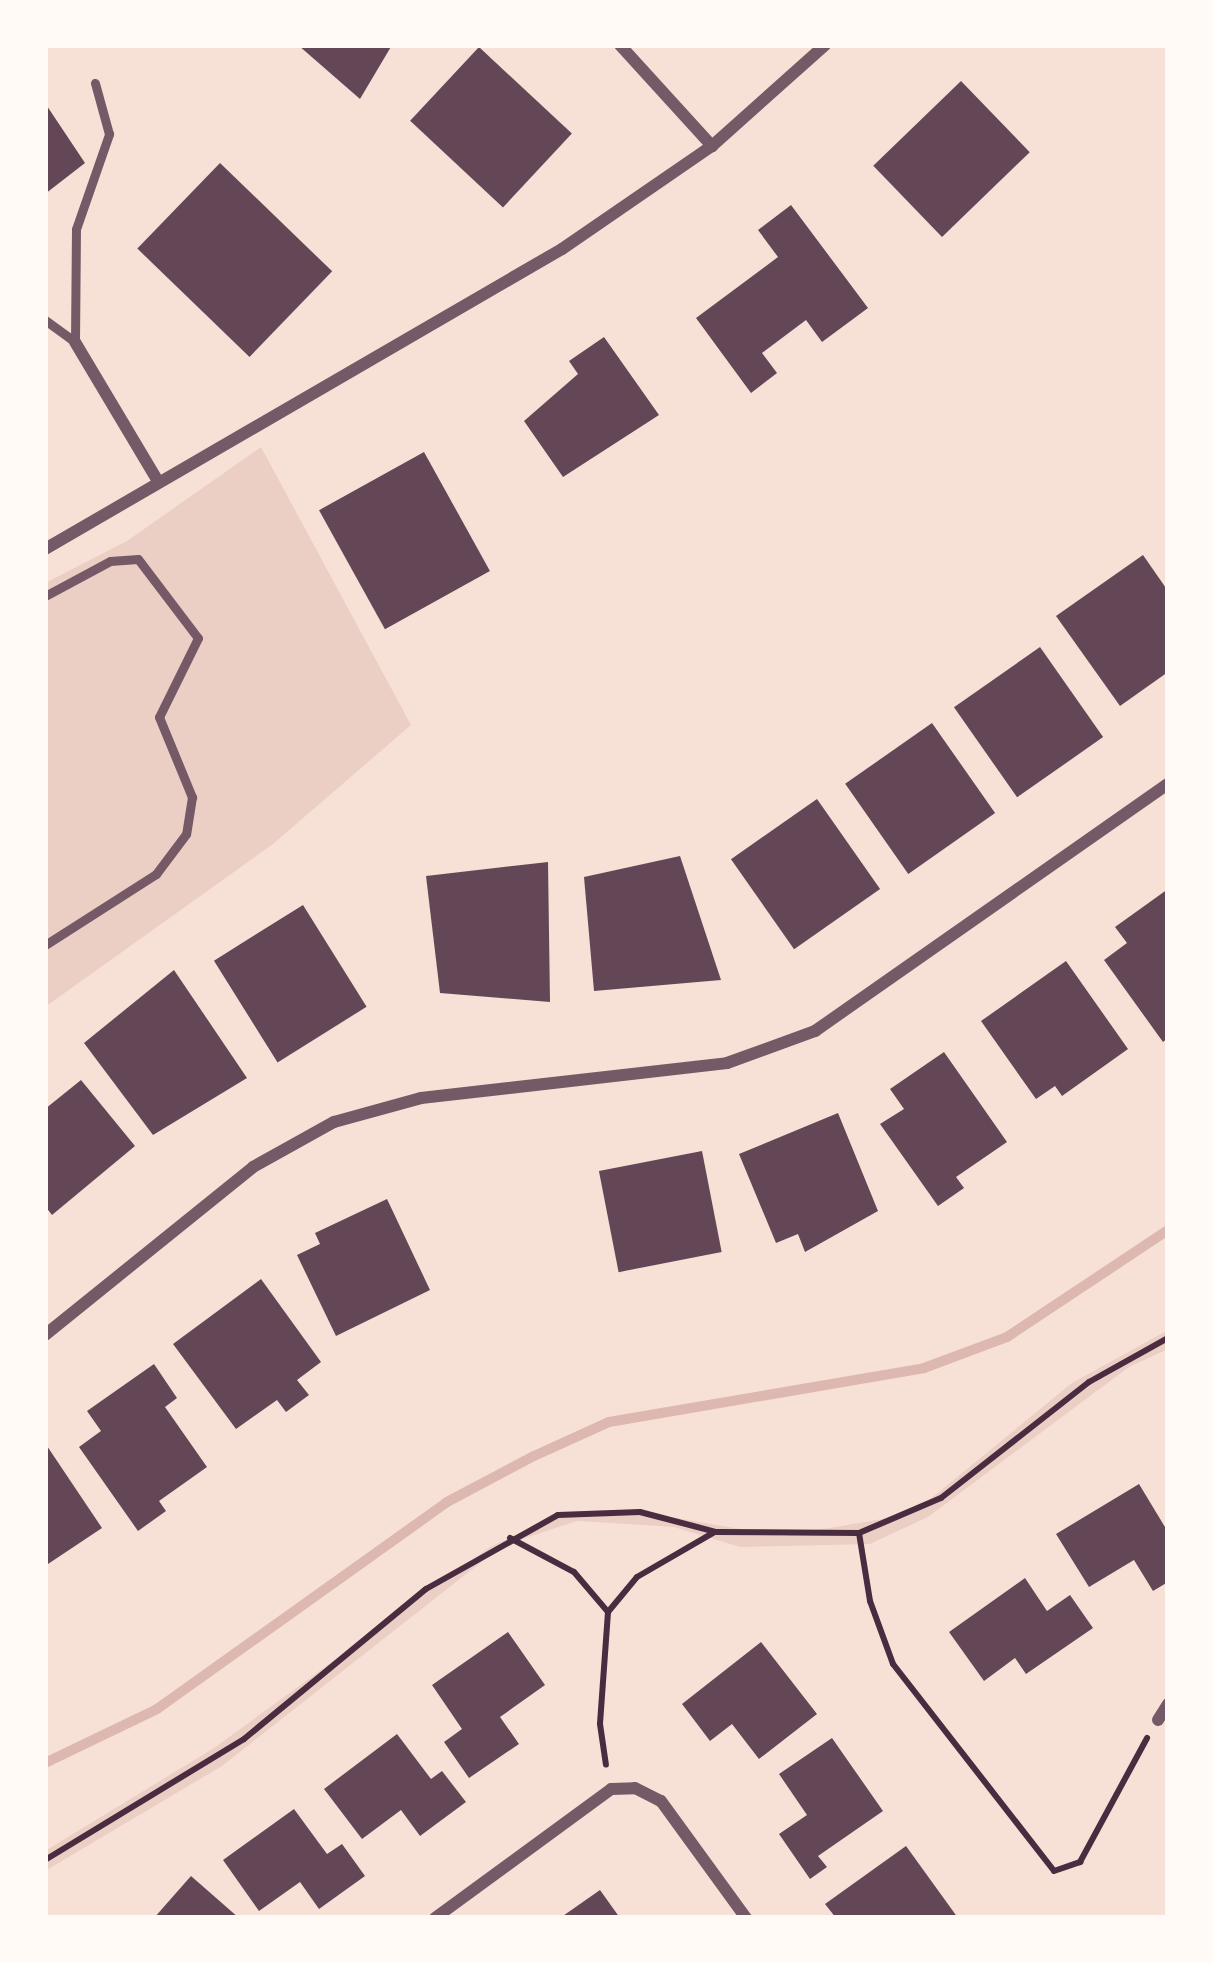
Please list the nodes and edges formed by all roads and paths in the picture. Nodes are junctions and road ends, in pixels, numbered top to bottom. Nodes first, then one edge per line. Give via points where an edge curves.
1 (620, 45) edge
2 (825, 45) edge
3 (95, 83) dead end
4 (712, 146) junction
5 (45, 320) edge
6 (75, 343) junction
7 (156, 478) junction
8 (45, 549) edge
9 (45, 596) edge
10 (1168, 784) edge
11 (45, 945) edge
12 (45, 1335) edge
13 (1168, 1339) edge
14 (716, 1532) junction
15 (860, 1533) junction
16 (510, 1538) junction
17 (608, 1612) junction
18 (1168, 1704) edge
19 (1158, 1720) joint
20 (611, 1789) junction
21 (45, 1860) edge
22 (435, 1918) edge
23 (746, 1918) edge

1 - 4 street
2 - 4 street
3 - 6 lane via 109,134 76,229
4 - 7 street via 562,249
5 - 6 lane
6 - 7 street
7 - 8 street
9 - 11 lane via 110,561 138,559 198,638 159,717 192,797 186,834 156,874
10 - 12 street via 815,1031 727,1063 422,1098 334,1122 253,1167
13 - 15 path via 1089,1382 941,1498
14 - 15 path
14 - 16 path via 597,1510 558,1515
14 - 17 path via 688,1540 637,1577
15 - 19 path via 870,1600 893,1664 1054,1870 1080,1862
16 - 17 path via 574,1572
16 - 21 path via 363,1634 244,1739
17 - 20 path via 600,1724
18 - 19 street
20 - 22 street
20 - 23 street via 635,1788 661,1801

